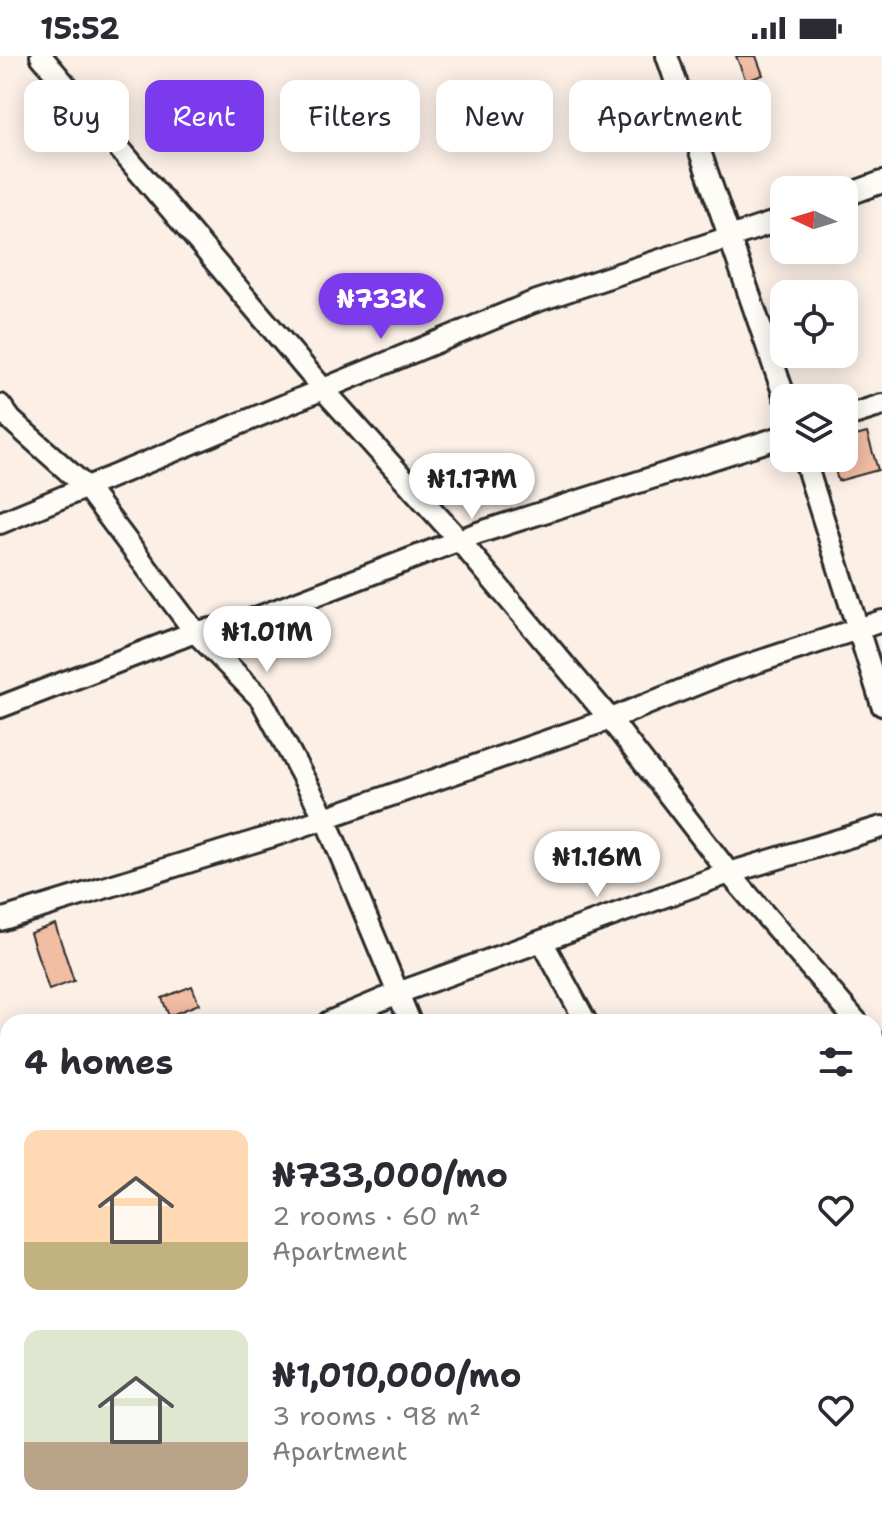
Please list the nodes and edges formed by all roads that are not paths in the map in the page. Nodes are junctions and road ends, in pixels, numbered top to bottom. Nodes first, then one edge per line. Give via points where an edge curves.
1 (41, 56) edge
2 (667, 56) edge
3 (882, 182) edge
4 (858, 191) edge
5 (770, 224) edge
6 (732, 238) junction
7 (780, 384) edge
8 (323, 389) junction
9 (0, 405) edge
10 (882, 405) edge
11 (858, 413) edge
12 (770, 440) edge
13 (808, 472) edge
14 (86, 487) junction
15 (0, 523) edge
16 (459, 540) junction
17 (882, 621) edge
18 (855, 628) junction
19 (195, 632) junction
20 (882, 705) edge
21 (0, 707) edge
22 (610, 719) junction
23 (325, 818) junction
24 (882, 827) edge
25 (729, 873) junction
26 (0, 920) edge
27 (543, 943) junction
28 (398, 993) junction
29 (348, 1014) edge
30 (407, 1014) edge
31 (582, 1014) edge
32 (850, 1014) edge

1 - 8 street
2 - 6 street
3 - 4 street
5 - 6 street
6 - 7 street
6 - 8 street via 531,303
8 - 14 street
8 - 16 street
9 - 14 street
10 - 11 street
12 - 16 street
13 - 18 street
14 - 15 street
14 - 19 street
16 - 19 street via 243,623
16 - 22 street
17 - 18 street
18 - 20 street
18 - 22 street
19 - 21 street
19 - 23 street via 261,699
22 - 23 street
22 - 25 street
23 - 26 street
23 - 28 street
24 - 25 street
25 - 27 street
25 - 32 street
27 - 28 street
27 - 31 street
28 - 29 street
28 - 30 street

